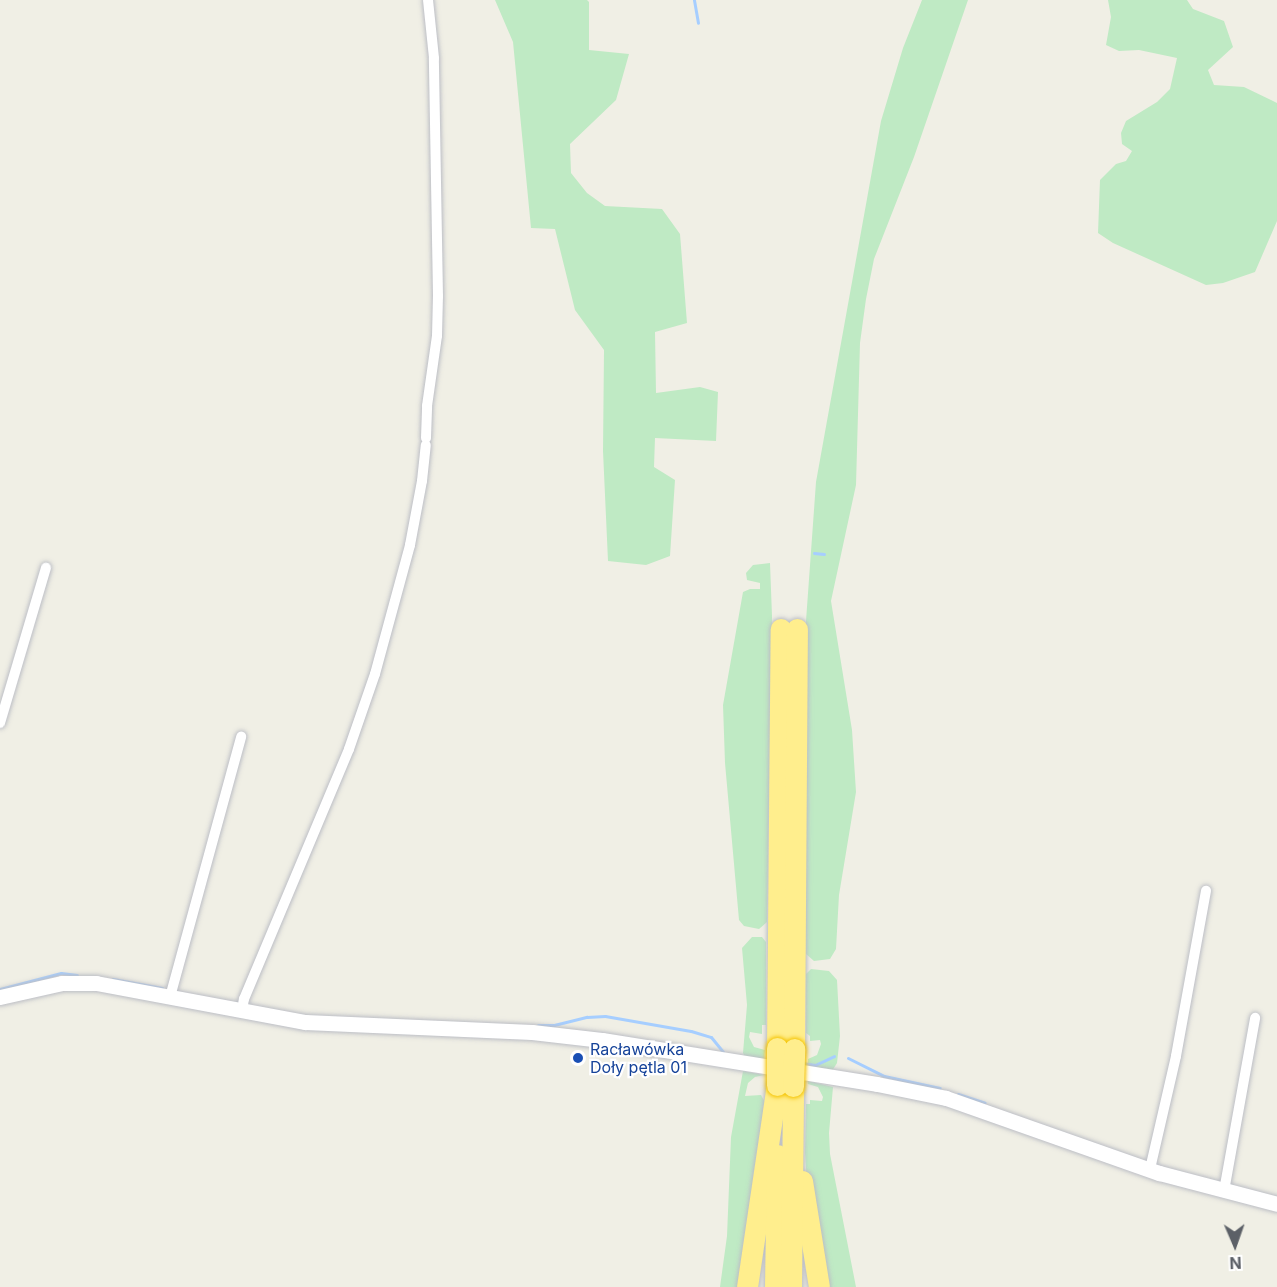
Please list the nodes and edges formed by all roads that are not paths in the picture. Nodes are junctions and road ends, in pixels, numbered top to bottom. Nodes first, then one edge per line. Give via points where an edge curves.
1 (428, 0) edge
2 (46, 567) dead end
3 (789, 629) dead end
4 (0, 723) edge
5 (241, 737) dead end
6 (1206, 891) dead end
7 (170, 997) junction
8 (0, 998) edge
9 (242, 1011) junction
10 (1255, 1018) dead end
11 (785, 1085) junction
12 (793, 1126) junction
13 (1150, 1169) junction
14 (1224, 1191) junction
15 (1277, 1204) edge
16 (747, 1287) edge
17 (775, 1287) edge
18 (791, 1287) edge
19 (819, 1287) edge

1 - 9 street via 434,58 438,296 422,482 410,545 375,674 345,759
2 - 4 street
3 - 11 highway, bridge
5 - 7 street
6 - 13 street via 1176,1056
7 - 8 street via 85,982 54,984
7 - 9 street
9 - 13 street via 329,1025 525,1031 877,1084 946,1098
10 - 14 street
11 - 12 highway
11 - 16 highway
11 - 17 highway
12 - 18 highway
12 - 19 highway
13 - 14 street
14 - 15 street

